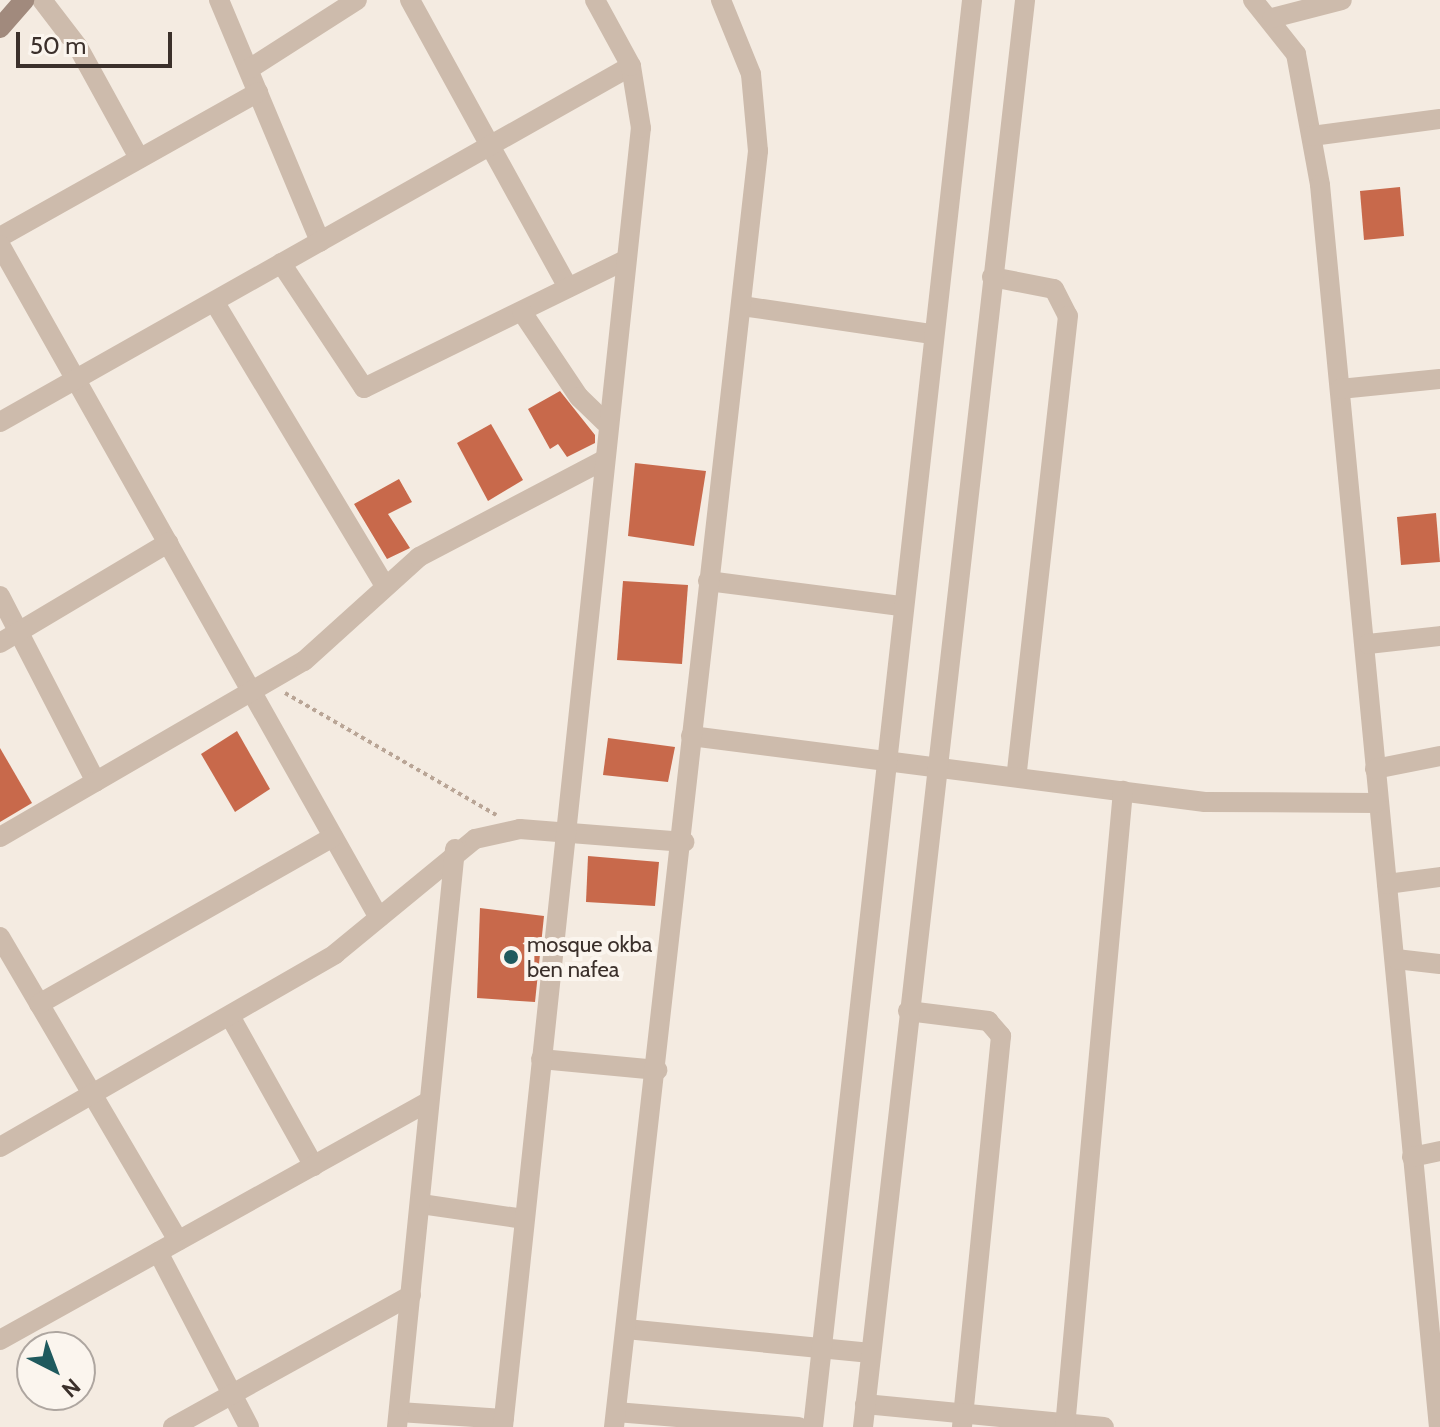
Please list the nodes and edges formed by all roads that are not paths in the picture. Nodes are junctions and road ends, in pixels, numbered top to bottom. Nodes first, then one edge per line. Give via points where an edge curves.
1 (24, 0) edge
2 (42, 0) edge
3 (219, 0) edge
4 (357, 0) edge
5 (410, 0) edge
6 (595, 0) edge
7 (721, 0) edge
8 (972, 0) edge
9 (1025, 0) edge
10 (1253, 0) edge
11 (1342, 0) edge
12 (1272, 18) junction
13 (2, 22) edge
14 (631, 66) junction
15 (249, 69) junction
16 (258, 92) junction
17 (1440, 119) edge
18 (1312, 136) junction
19 (489, 147) junction
20 (139, 158) junction
21 (0, 237) edge
22 (320, 242) junction
23 (0, 245) edge
24 (625, 260) junction
25 (281, 263) junction
26 (992, 277) junction
27 (568, 287) junction
28 (215, 303) junction
29 (742, 306) junction
30 (522, 312) junction
31 (932, 334) junction
32 (1440, 379) edge
33 (76, 380) junction
34 (1340, 389) junction
35 (0, 422) edge
36 (605, 422) junction
37 (602, 461) junction
38 (168, 543) junction
39 (708, 581) junction
40 (384, 584) junction
41 (0, 596) edge
42 (900, 606) junction
43 (20, 631) junction
44 (1440, 636) edge
45 (0, 643) edge
46 (1368, 644) junction
47 (258, 686) junction
48 (691, 736) junction
49 (1440, 756) edge
50 (882, 758) junction
51 (935, 763) junction
52 (1375, 769) junction
53 (1016, 776) junction
54 (96, 782) junction
55 (1123, 791) junction
56 (1376, 803) junction
57 (564, 831) junction
58 (0, 837) edge
59 (333, 837) junction
60 (684, 842) junction
61 (455, 849) junction
62 (1440, 877) edge
63 (1387, 884) junction
64 (379, 918) junction
65 (0, 937) edge
66 (1396, 959) junction
67 (1440, 964) edge
68 (39, 1004) junction
69 (908, 1011) junction
70 (230, 1016) junction
71 (541, 1059) junction
72 (657, 1070) junction
73 (92, 1094) junction
74 (428, 1102) junction
75 (0, 1147) edge
76 (1440, 1151) edge
77 (1412, 1157) junction
78 (314, 1166) junction
79 (421, 1204) junction
80 (524, 1219) junction
81 (178, 1241) junction
82 (158, 1252) junction
83 (1432, 1271) edge
84 (411, 1295) junction
85 (626, 1329) junction
86 (0, 1340) edge
87 (820, 1350) junction
88 (871, 1353) junction
89 (233, 1393) junction
90 (865, 1404) junction
91 (398, 1419) edge
92 (615, 1420) edge
93 (963, 1421) edge
94 (504, 1423) edge
95 (1066, 1425) edge
96 (173, 1427) edge
97 (249, 1427) edge
98 (798, 1427) edge
99 (813, 1427) edge
100 (863, 1427) edge
101 (1104, 1427) edge
102 (1439, 1427) edge

1 - 13 street
2 - 20 street via 83,54
3 - 15 street
4 - 15 street
5 - 19 street
6 - 14 street
7 - 29 street via 744,50 758,124
8 - 31 street
9 - 26 street
10 - 12 street
11 - 12 street
12 - 18 street via 1296,54
14 - 19 street
14 - 24 street via 641,128
15 - 16 street
16 - 20 street
16 - 22 street
17 - 18 street
18 - 34 street
19 - 22 street
19 - 27 street
20 - 21 street
22 - 25 street
23 - 33 street
24 - 27 street
24 - 36 street
25 - 28 street
25 - 30 street via 353,381 364,388
26 - 51 street
26 - 53 street via 1054,289 1068,316
27 - 30 street
28 - 33 street
28 - 40 street
29 - 31 street
29 - 39 street
30 - 36 street via 579,397
31 - 42 street
32 - 34 street
33 - 35 street
33 - 38 street
34 - 46 street
36 - 37 street
37 - 40 street
37 - 57 street
38 - 43 street
38 - 47 street
39 - 42 street
39 - 48 street
40 - 47 street via 324,646
41 - 43 street
42 - 50 street
43 - 45 street
43 - 54 street
44 - 46 street
46 - 52 street
47 - 54 street
47 - 59 street
48 - 50 street
48 - 60 street
49 - 52 street
50 - 51 street
50 - 87 street
51 - 53 street
51 - 69 street
52 - 56 street
53 - 55 street
54 - 58 street
55 - 56 street via 1281,808
55 - 95 street
56 - 63 street
57 - 60 street
57 - 61 street via 520,829
57 - 71 street
59 - 64 street
59 - 68 street
60 - 72 street
61 - 64 street
61 - 74 street
62 - 63 street
63 - 66 street
64 - 70 street
65 - 68 street
66 - 67 street
66 - 77 street
68 - 73 street
69 - 88 street
69 - 93 street via 988,1021 1001,1036
70 - 73 street
70 - 78 street
71 - 72 street
71 - 80 street
72 - 85 street
73 - 75 street
73 - 81 street
74 - 78 street
74 - 79 street
76 - 77 street
77 - 83 street
78 - 81 street
79 - 80 street
79 - 84 street
80 - 94 street
81 - 82 street
82 - 86 street
82 - 89 street
83 - 102 street
84 - 89 street
84 - 91 street
85 - 87 street
85 - 92 street
87 - 88 street
87 - 99 street
88 - 90 street
89 - 96 street
89 - 97 street
90 - 93 street
90 - 100 street
91 - 94 street
92 - 98 street
93 - 95 street
95 - 101 street

